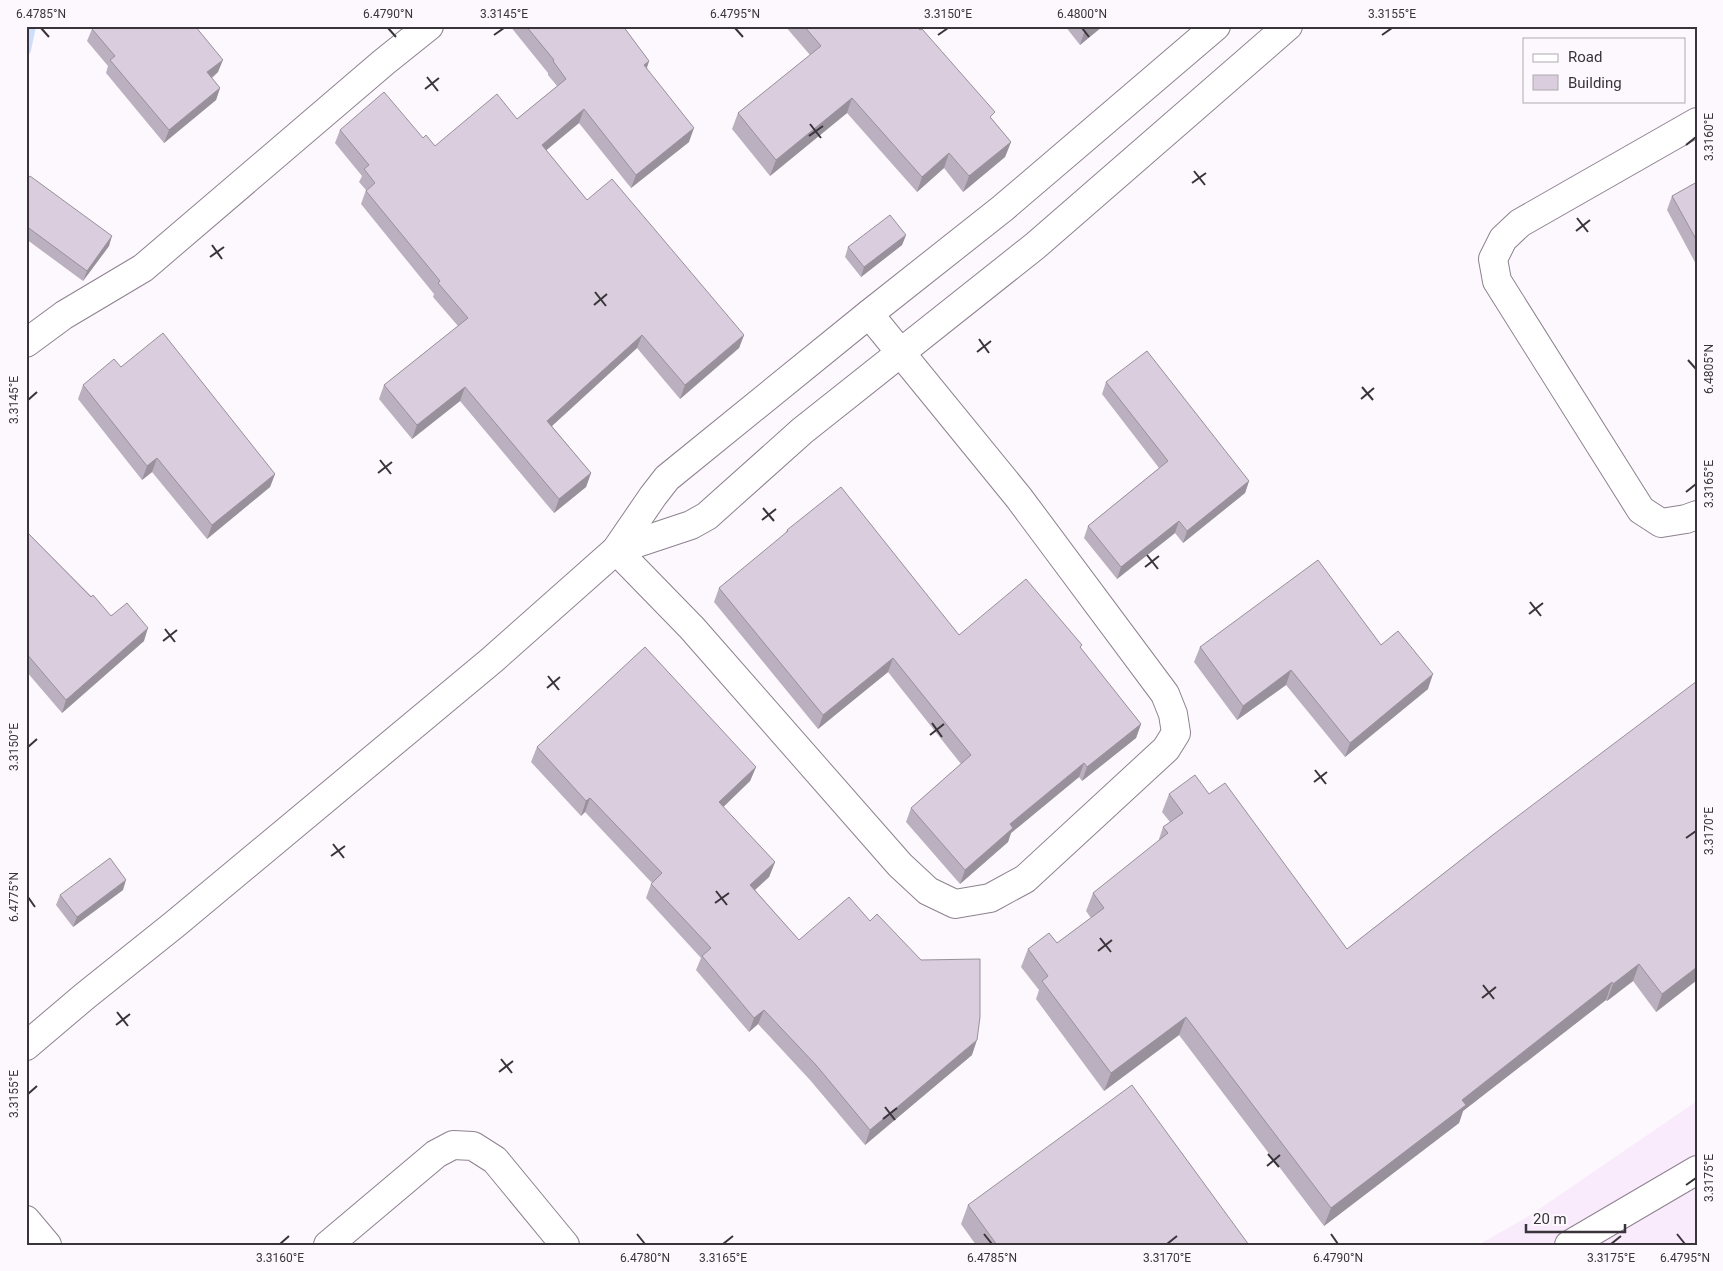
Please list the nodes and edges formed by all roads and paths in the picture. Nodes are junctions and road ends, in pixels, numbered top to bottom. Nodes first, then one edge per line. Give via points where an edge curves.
1 (429, 26) edge
2 (1216, 26) edge
3 (1288, 26) edge
4 (1697, 122) edge
5 (869, 314) junction
6 (26, 343) edge
7 (900, 353) junction
8 (1697, 515) edge
9 (616, 550) junction
10 (26, 1046) edge
11 (1697, 1170) edge
12 (26, 1220) edge
13 (47, 1245) edge
14 (328, 1245) edge
15 (565, 1245) edge
16 (1569, 1245) edge

1 - 6 street via 143,268 64,315
2 - 5 street via 1003,208
3 - 7 street via 1035,246
4 - 8 street via 1520,222 1502,239 1493,259 1497,281 1641,510 1661,523
5 - 7 street
5 - 9 street via 667,478
7 - 9 street via 802,431 707,516 691,525
7 - 9 street via 1020,498 1165,694 1172,714 1176,733 1166,749 1025,879 990,898 955,904 928,891 900,866 692,628
9 - 10 street via 492,660
11 - 16 street
12 - 13 street
14 - 15 street via 436,1154 453,1145 473,1146 495,1160

